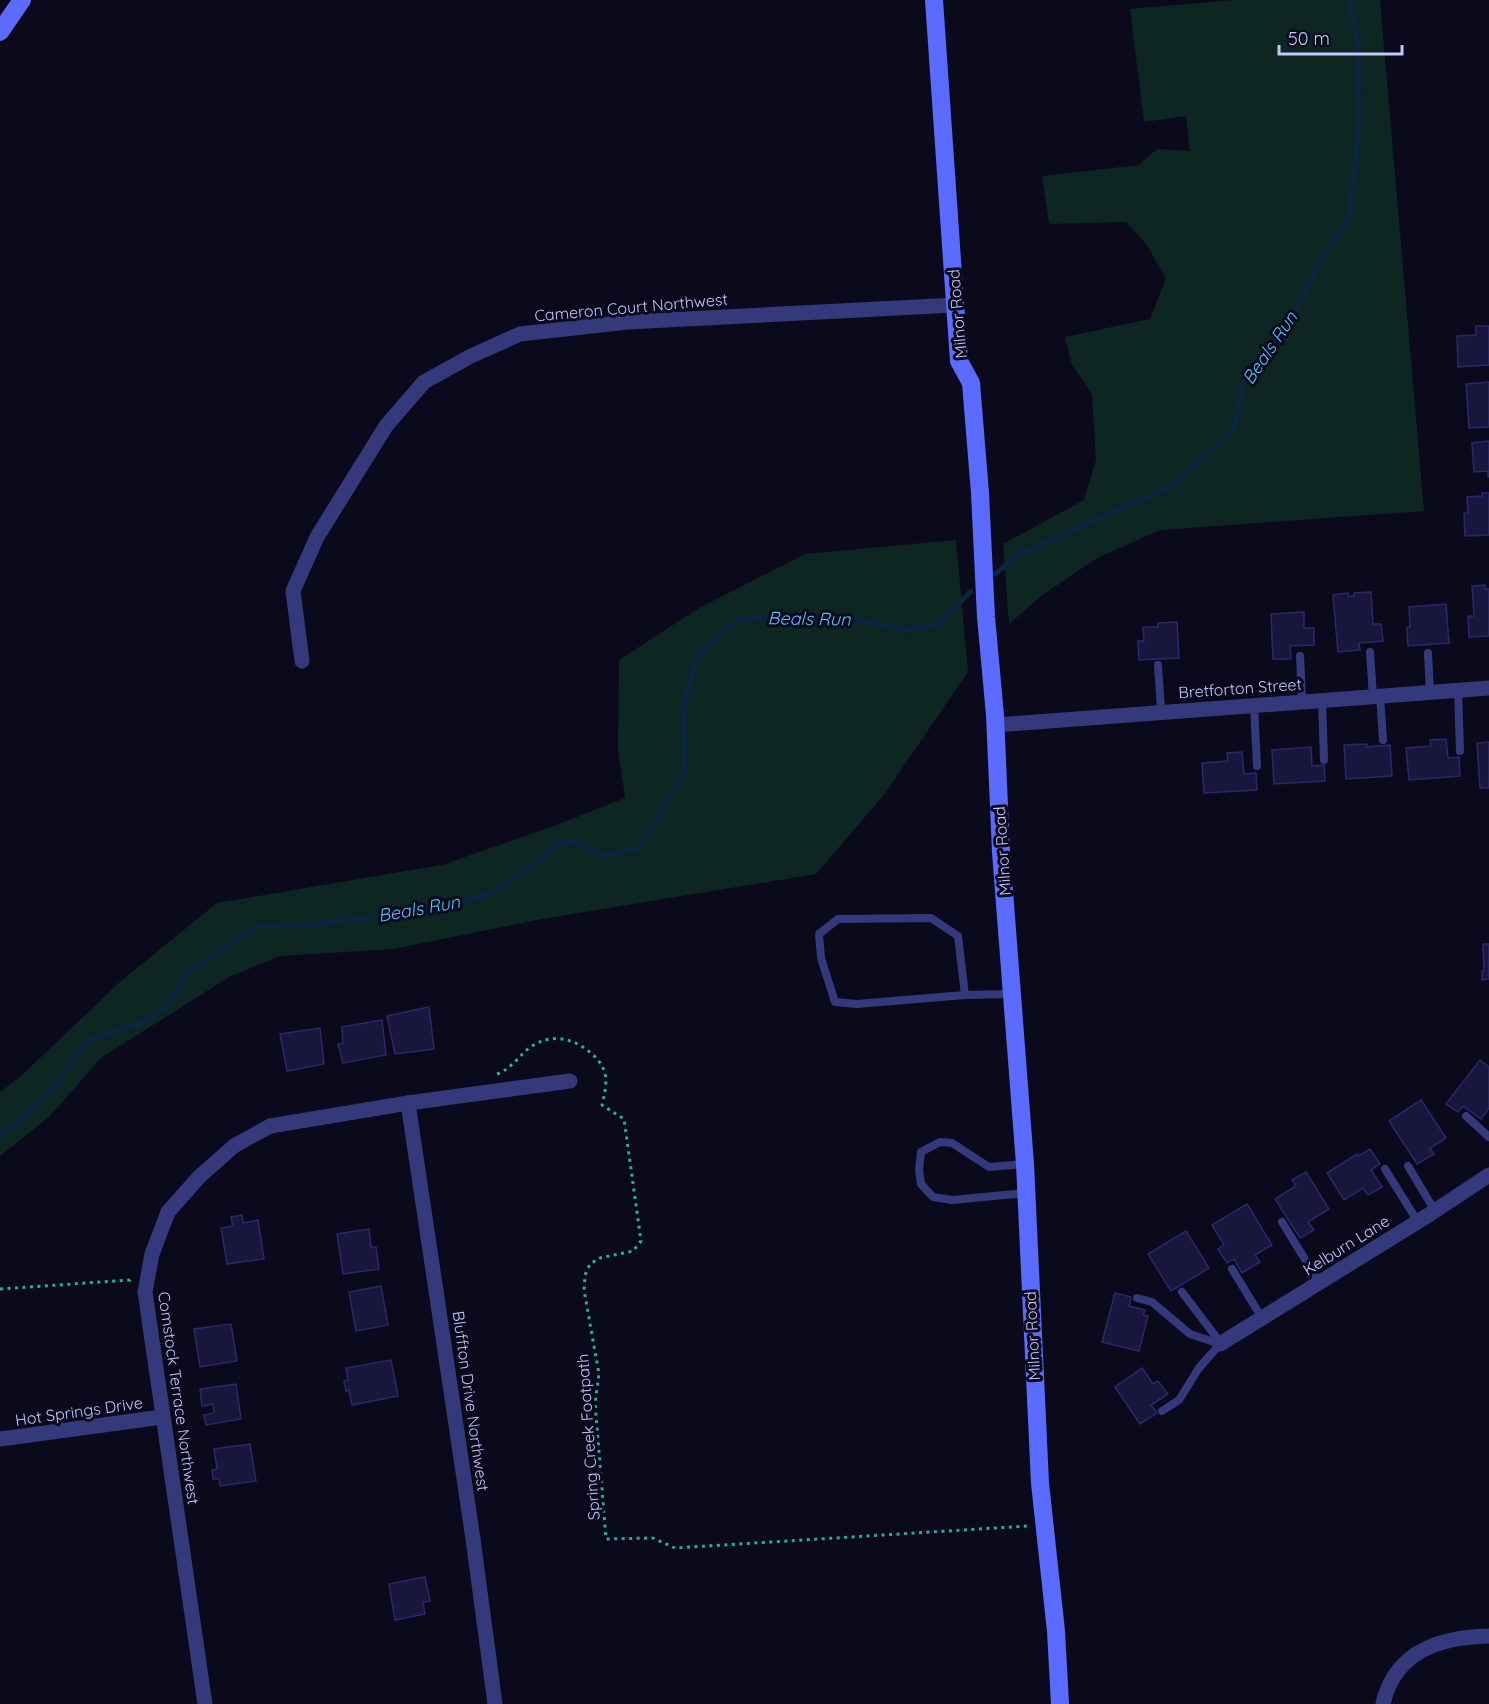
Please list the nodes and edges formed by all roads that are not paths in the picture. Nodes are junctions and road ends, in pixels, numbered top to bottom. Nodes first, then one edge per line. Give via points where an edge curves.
1 (22, 0) edge
2 (934, 0) edge
3 (0, 32) edge
4 (955, 304) junction
5 (1370, 652) dead end
6 (1428, 654) dead end
7 (1300, 656) dead end
8 (302, 661) dead end
9 (1158, 665) dead end
10 (1489, 688) edge
11 (1458, 690) junction
12 (1430, 692) junction
13 (1376, 696) junction
14 (1322, 700) junction
15 (1302, 701) junction
16 (1254, 705) junction
17 (1161, 711) junction
18 (994, 725) junction
19 (1383, 740) dead end
20 (1460, 751) dead end
21 (1324, 760) dead end
22 (1257, 766) dead end
23 (1012, 994) junction
24 (966, 995) junction
25 (570, 1081) dead end
26 (408, 1103) junction
27 (1466, 1116) dead end
28 (1489, 1137) edge
29 (1025, 1164) junction
30 (1408, 1166) dead end
31 (1385, 1169) dead end
32 (1489, 1175) edge
33 (1026, 1193) junction
34 (1435, 1211) junction
35 (1282, 1222) dead end
36 (1418, 1222) junction
37 (1232, 1269) dead end
38 (1319, 1282) junction
39 (1182, 1292) dead end
40 (1137, 1298) dead end
41 (1262, 1318) junction
42 (1220, 1344) junction
43 (1162, 1411) dead end
44 (162, 1418) junction
45 (0, 1439) edge
46 (1489, 1636) edge
47 (205, 1704) edge
48 (495, 1704) edge
49 (1060, 1704) edge
50 (1383, 1704) edge

1 - 3 main road
2 - 4 main road, Milnor Road
4 - 8 street, Cameron Court Northwest via 628,322 520,334 471,356 424,382 386,426 317,537 293,591
4 - 18 main road, Milnor Road via 959,361 971,383
5 - 13 lane
6 - 12 lane
7 - 15 lane
9 - 17 lane
10 - 11 street, Bretforton Street
11 - 12 street, Bretforton Street
11 - 20 lane
12 - 13 street, Bretforton Street
13 - 14 street, Bretforton Street
13 - 19 lane
14 - 15 street, Bretforton Street
14 - 21 lane
15 - 16 street, Bretforton Street
16 - 17 street, Bretforton Street
16 - 22 lane
17 - 18 street, Bretforton Street
18 - 23 main road, Milnor Road
23 - 24 lane
23 - 29 main road, Milnor Road
24 - 24 lane via 857,1004 835,1002 819,934 838,919 931,918 958,936
25 - 26 street, Comstock Terrace Northwest
26 - 44 street, Comstock Terrace Northwest via 270,1126 234,1146 168,1212 152,1254 145,1292
26 - 48 street, Bluffton Drive Northwest
27 - 28 lane
29 - 33 main road, Milnor Road
29 - 33 lane via 989,1167 952,1143 940,1142 921,1152 918,1170 921,1184 933,1197 952,1200
30 - 34 lane
31 - 36 lane
32 - 34 street, Kelburn Lane
33 - 49 main road, Milnor Road via 1040,1483
34 - 36 street, Kelburn Lane
35 - 38 lane
36 - 38 street, Kelburn Lane
37 - 41 lane
38 - 41 street, Kelburn Lane
39 - 42 lane
40 - 42 lane via 1152,1302 1190,1334
41 - 42 street, Kelburn Lane
42 - 43 lane via 1179,1400
44 - 45 street, Hot Springs Drive
44 - 47 street, Comstock Terrace Northwest
46 - 50 street via 1448,1640 1422,1650 1402,1664 1391,1680

